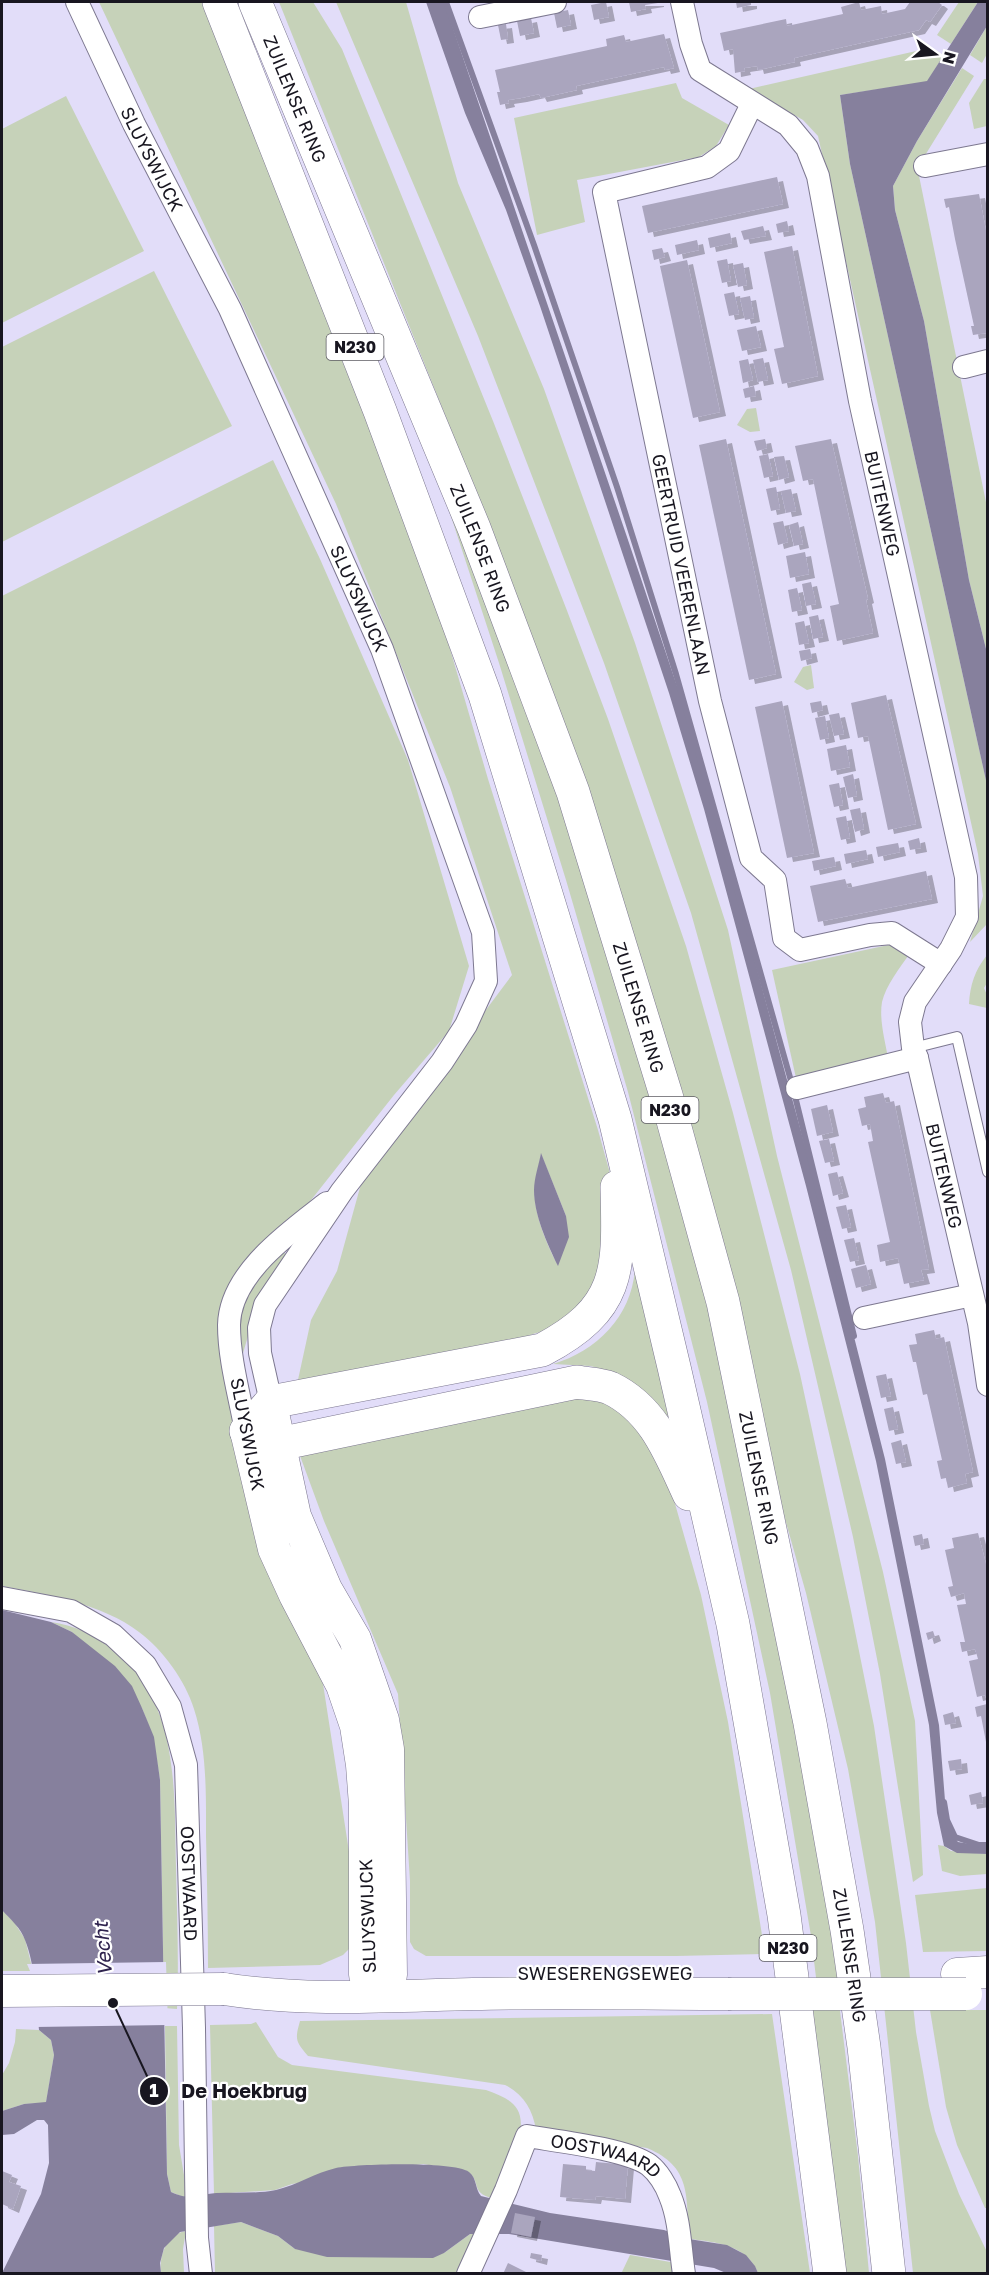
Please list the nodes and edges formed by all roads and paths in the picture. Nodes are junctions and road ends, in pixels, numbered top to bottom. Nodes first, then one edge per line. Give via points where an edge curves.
1 (77, 2) edge
2 (219, 2) edge
3 (255, 2) edge
4 (555, 2) edge
5 (682, 2) edge
6 (480, 17) dead end
7 (752, 104) junction
8 (987, 154) edge
9 (925, 166) dead end
10 (987, 361) edge
11 (964, 367) dead end
12 (941, 964) junction
13 (915, 1053) junction
14 (797, 1089) dead end
15 (615, 1119) junction
16 (987, 1172) edge
17 (342, 1191) junction
18 (972, 1295) junction
19 (864, 1318) dead end
20 (983, 1322) edge
21 (987, 1385) edge
22 (271, 1402) junction
23 (246, 1431) junction
24 (279, 1444) junction
25 (2, 1598) edge
26 (733, 1624) junction
27 (378, 1982) junction
28 (975, 1983) edge
29 (2, 1991) edge
30 (201, 2274) edge
31 (468, 2274) edge
32 (684, 2274) edge
33 (830, 2274) edge
34 (889, 2274) edge

1 - 17 street, SLUYSWIJCK via 134,124 230,309 382,649 483,932 486,981 466,1024 442,1062
2 - 15 main road, ZUILENSE RING / N230 via 384,421 485,695
3 - 34 main road, ZUILENSE RING / N230 via 487,561 573,792 666,1095 723,1302 810,1723 864,2047
4 - 6 street
5 - 7 street, BUITENWEG via 699,70
7 - 12 street, BUITENWEG via 788,125 807,148 818,176 860,401 966,877 967,917
7 - 12 street, GEERTRUID VEERENLAAN via 729,151 707,166 604,192 711,702 752,858 775,880 784,938 800,950 892,933
8 - 9 street
10 - 11 street
12 - 13 street, BUITENWEG via 915,1002 910,1022
13 - 14 street
13 - 16 lane via 957,1037
13 - 18 street, BUITENWEG
15 - 22 main road, N230 via 618,1247 614,1278 604,1301 565,1338 542,1350
15 - 26 main road, ZUILENSE RING / N230
17 - 22 street, SLUYSWIJCK via 265,1305 259,1328 260,1353
17 - 23 street, SLUYSWIJCK via 299,1224 249,1271 235,1296 229,1324
18 - 19 street
18 - 20 street, BUITENWEG
20 - 21 street, BUITENWEG
22 - 23 main road
22 - 24 main road, SLUYSWIJCK
23 - 24 main road
23 - 27 main road, SLUYSWIJCK via 274,1549 342,1685 356,1726
24 - 26 main road, N230 via 578,1382 608,1388 630,1401 664,1438 693,1504
24 - 27 main road, SLUYSWIJCK via 295,1516 326,1589 356,1639 383,1720 388,1749
25 - 30 street, OOSTWAARD via 71,1611 113,1635 145,1665 170,1707 186,1765
26 - 33 main road, ZUILENSE RING / N230 via 784,1915
27 - 28 main road, SWESERENGSEWEG
27 - 29 main road, SWESERENGSEWEG, bridge via 224,1989
31 - 32 street, OOSTWAARD via 527,2136 604,2150 649,2165 669,2193

